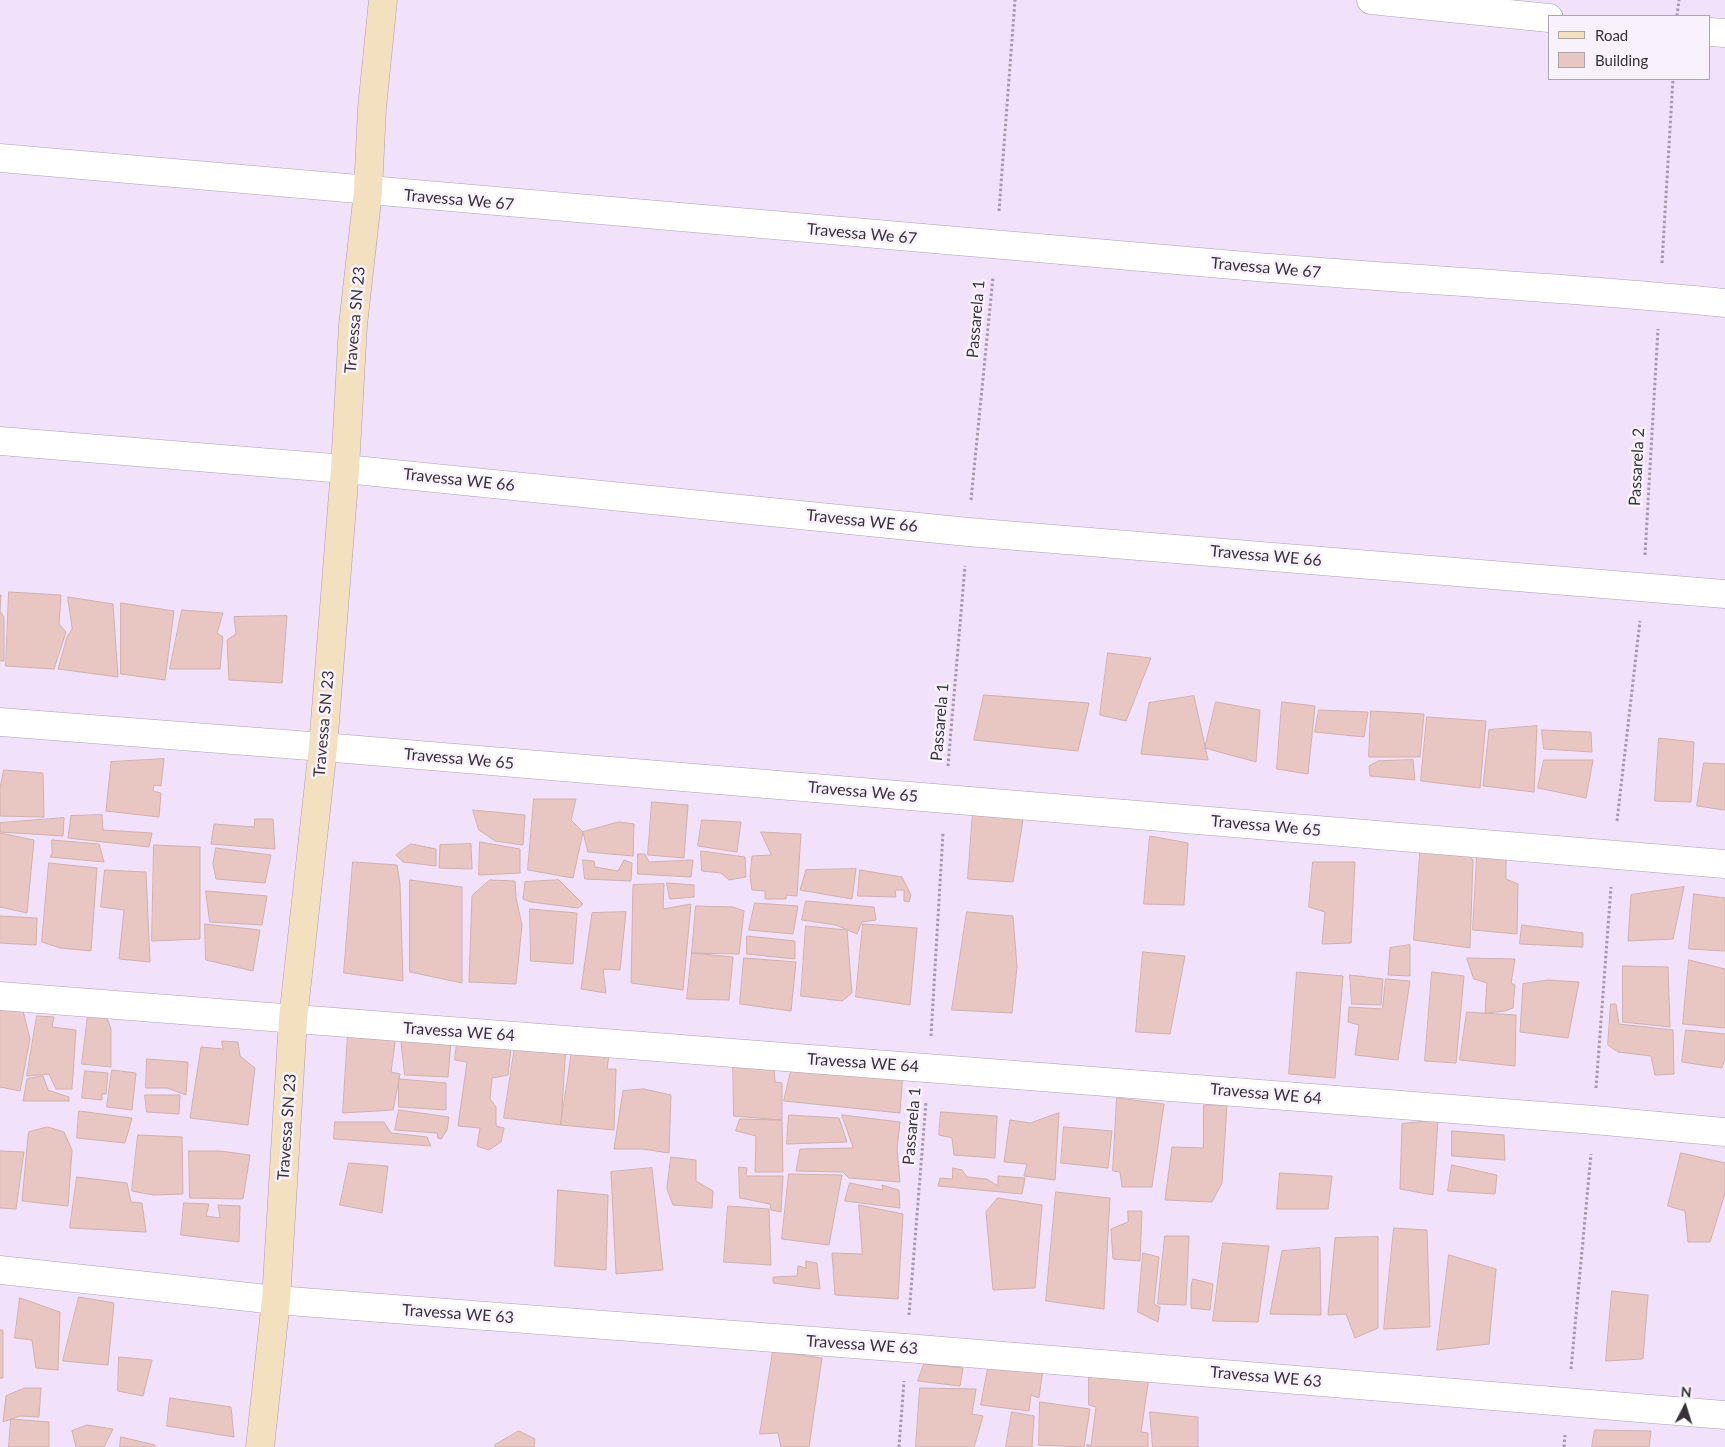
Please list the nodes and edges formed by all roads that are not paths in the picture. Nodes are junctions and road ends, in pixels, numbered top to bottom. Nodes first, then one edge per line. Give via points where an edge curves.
1 (383, 0) edge
2 (1371, 0) edge
3 (1548, 18) edge
4 (1710, 32) edge
5 (1725, 33) edge
6 (0, 158) edge
7 (368, 192) junction
8 (1725, 303) edge
9 (0, 441) edge
10 (344, 469) junction
11 (1725, 594) edge
12 (0, 722) edge
13 (323, 747) junction
14 (1725, 864) edge
15 (0, 996) edge
16 (293, 1019) junction
17 (1725, 1132) edge
18 (0, 1270) edge
19 (276, 1300) junction
20 (1725, 1415) edge
21 (260, 1447) edge

1 - 7 main road, Travessa SN 23 via 372,108
2 - 3 street
4 - 5 street
6 - 7 street, Travessa We 67
7 - 8 street, Travessa We 67 via 996,246
7 - 10 main road, Travessa SN 23 via 353,325
9 - 10 street, Travessa WE 66
10 - 11 street, Travessa WE 66 via 968,532
10 - 13 main road, Travessa SN 23
12 - 13 street, Travessa We 65
13 - 14 street, Travessa We 65
13 - 16 main road, Travessa SN 23
15 - 16 street, Travessa WE 64
16 - 17 street, Travessa WE 64
16 - 19 main road, Travessa SN 23
18 - 19 street, Travessa WE 63
19 - 20 street, Travessa WE 63
19 - 21 main road, Travessa SN 23

